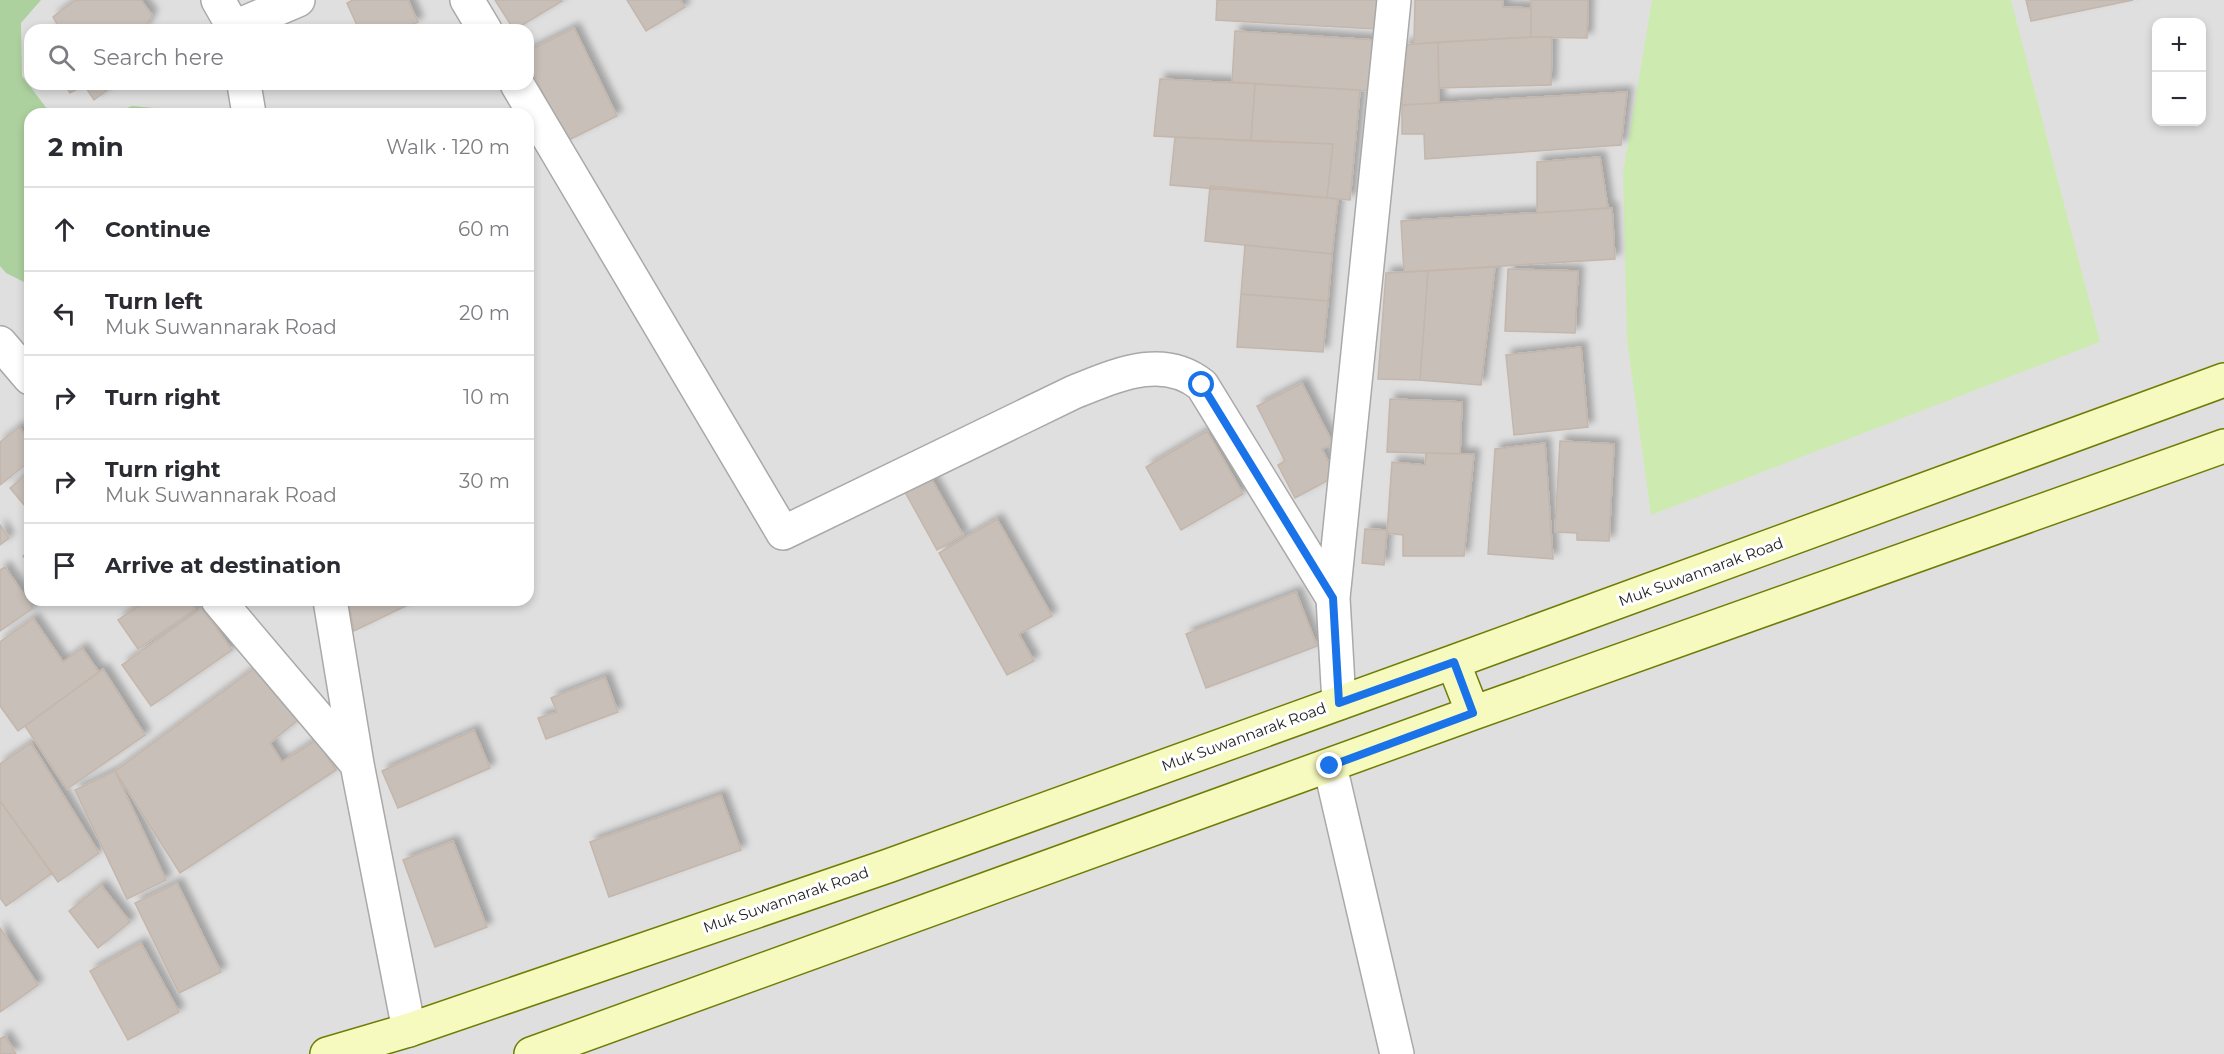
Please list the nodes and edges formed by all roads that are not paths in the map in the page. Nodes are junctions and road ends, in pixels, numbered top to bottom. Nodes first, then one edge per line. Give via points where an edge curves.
1 (298, 0) edge
2 (467, 0) edge
3 (1394, 0) edge
4 (230, 19) edge
5 (481, 24) edge
6 (245, 90) edge
7 (521, 90) edge
8 (248, 108) edge
9 (531, 108) edge
10 (534, 113) edge
11 (0, 343) edge
12 (24, 371) edge
13 (2224, 380) edge
14 (2224, 446) edge
15 (1333, 598) junction
16 (223, 606) edge
17 (331, 606) edge
18 (1454, 662) junction
19 (1339, 703) junction
20 (1473, 713) junction
21 (357, 764) junction
22 (1330, 766) junction
23 (409, 1030) junction
24 (327, 1054) edge
25 (531, 1054) edge
26 (1397, 1054) edge

1 - 4 street
2 - 5 street
3 - 15 street
6 - 8 street
7 - 9 street
10 - 15 street via 783,533 1074,392 1123,373 1174,370 1202,385
11 - 12 street
13 - 18 main road, Muk Suwannarak Road
14 - 20 main road
15 - 19 street
16 - 21 street
17 - 21 street
18 - 19 main road, Muk Suwannarak Road
18 - 20 main road
19 - 23 main road, Muk Suwannarak Road via 888,866
20 - 22 main road
21 - 23 street
22 - 25 main road
22 - 26 street
23 - 24 main road, Muk Suwannarak Road

